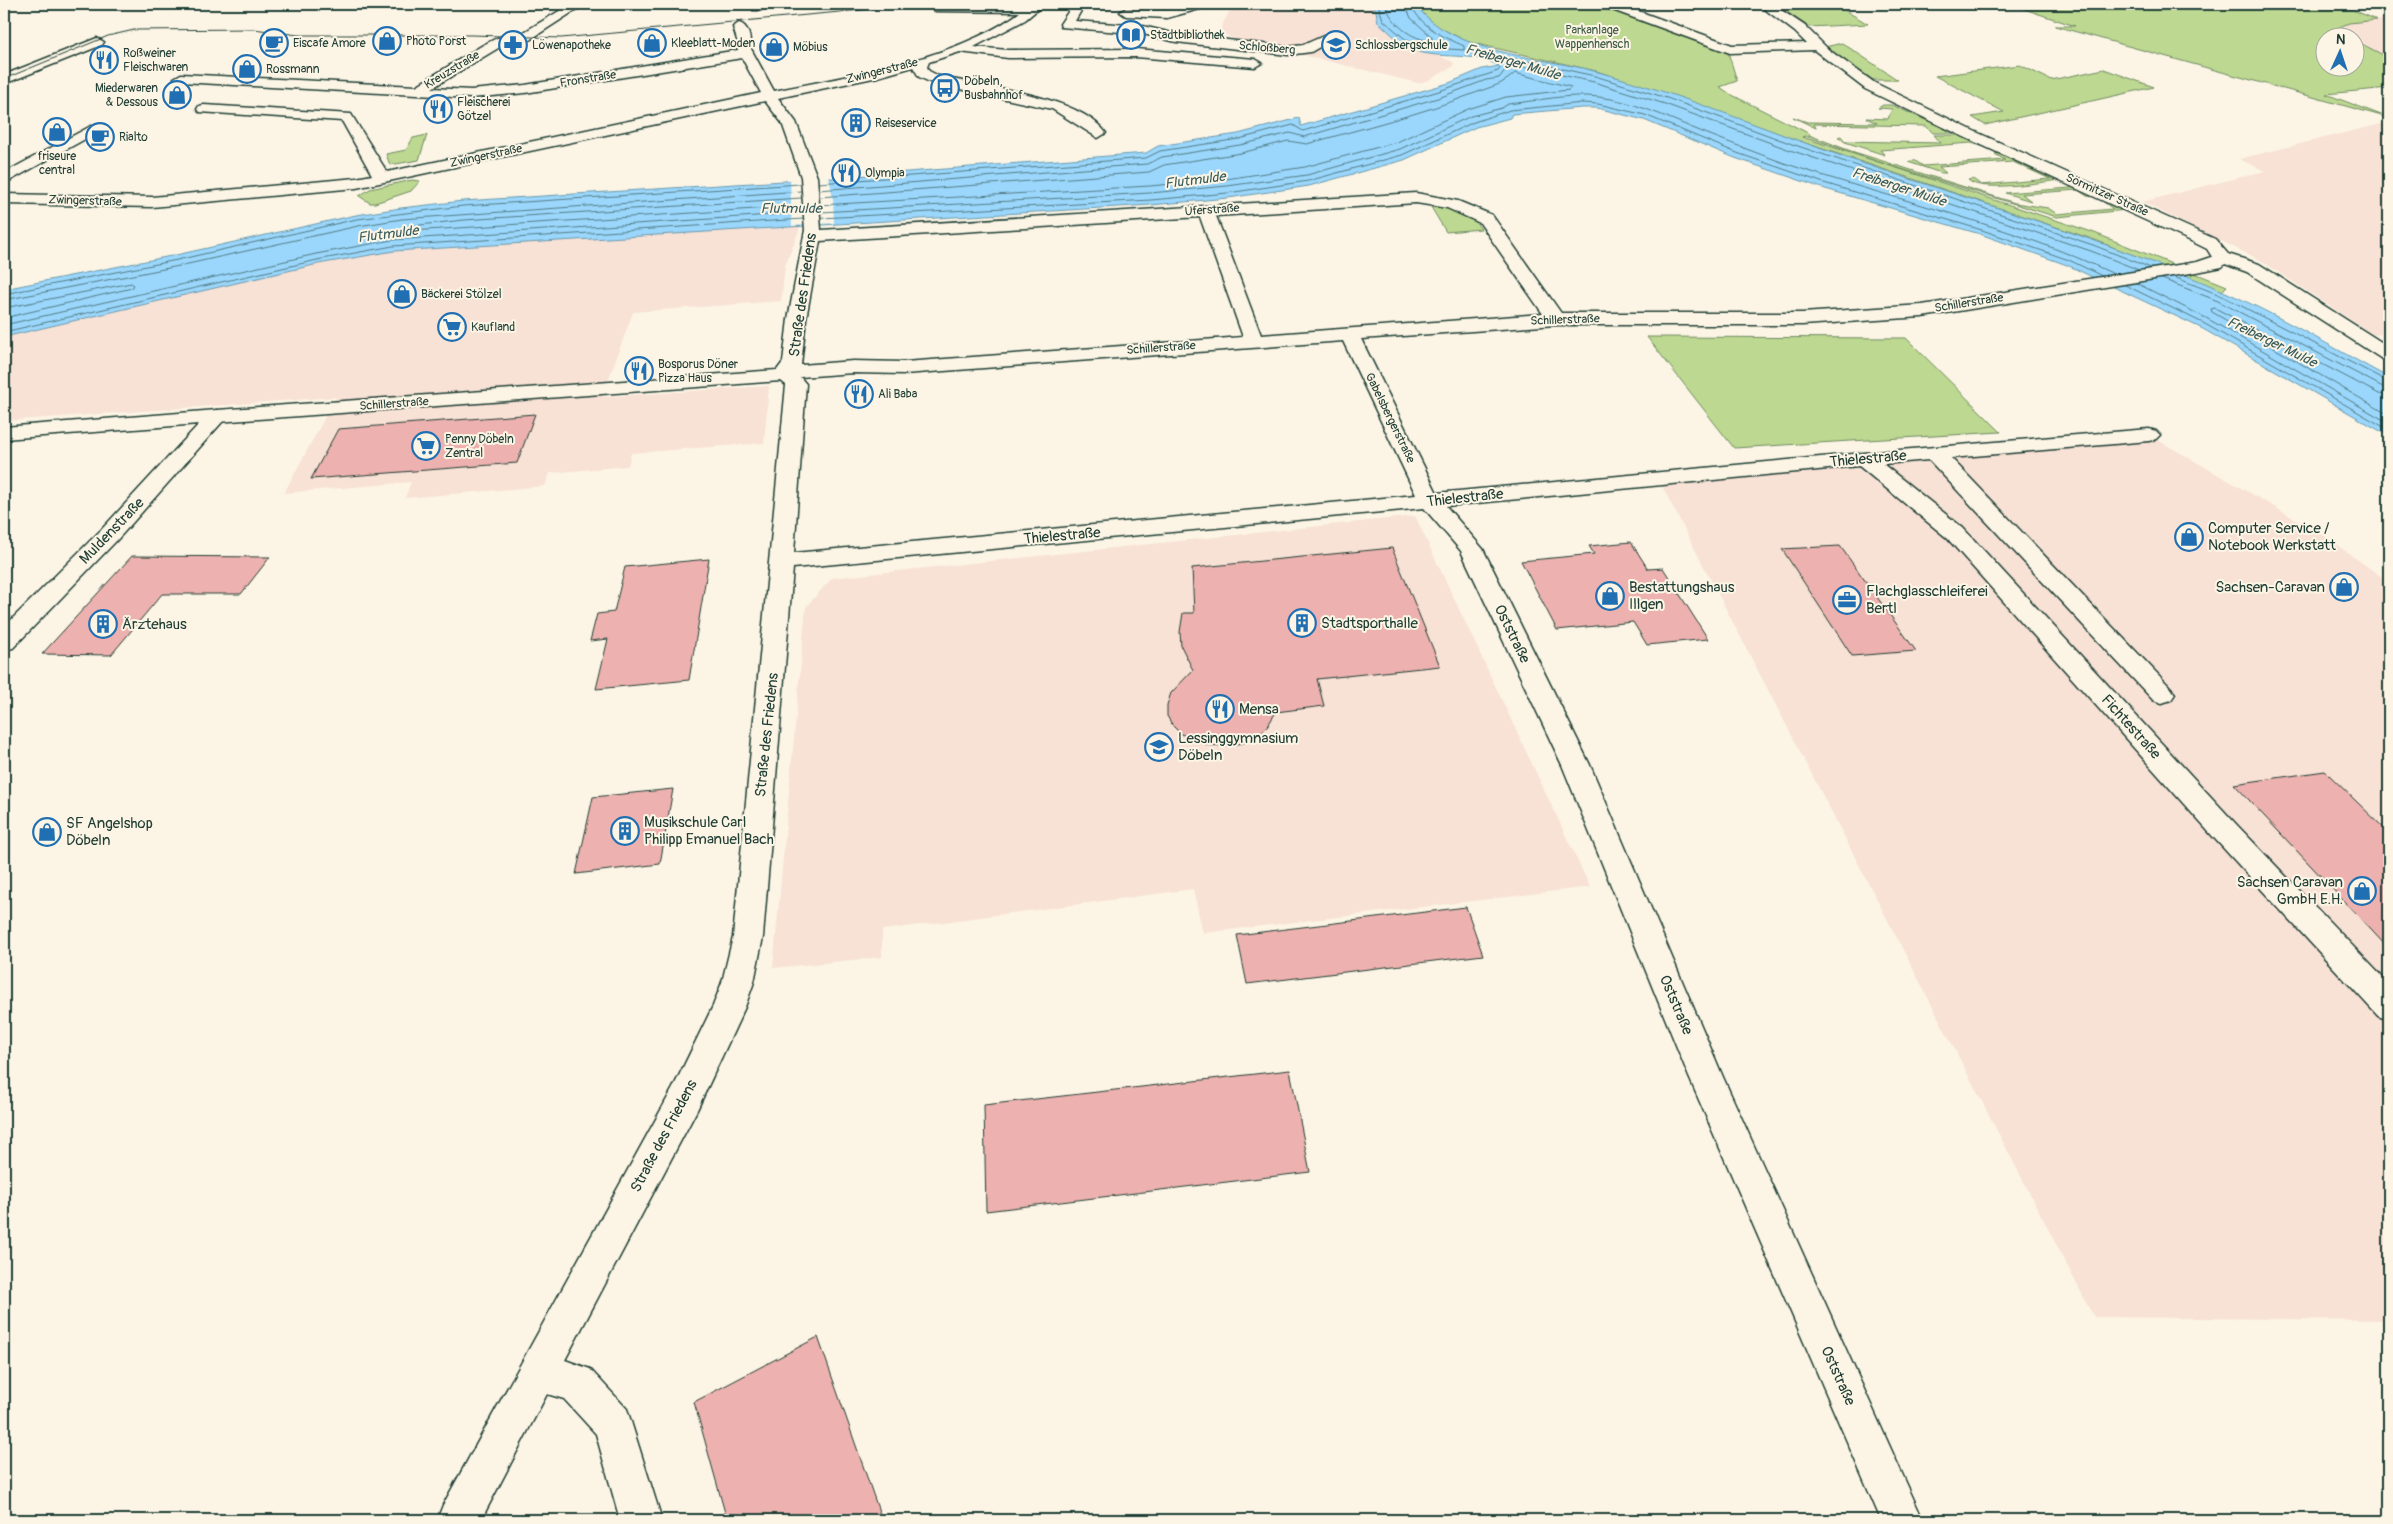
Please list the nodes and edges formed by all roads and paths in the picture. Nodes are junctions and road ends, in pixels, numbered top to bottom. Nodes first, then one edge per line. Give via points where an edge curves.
1 (579, 4) edge
2 (1203, 4) edge
3 (1608, 4) edge
4 (1764, 4) edge
5 (1035, 6) edge
6 (938, 8) dead end
7 (1112, 12) dead end
8 (1157, 15) junction
9 (1066, 24) junction
10 (739, 27) dead end
11 (1144, 30) junction
12 (1328, 38) dead end
13 (1060, 39) dead end
14 (97, 42) dead end
15 (1818, 46) junction
16 (959, 48) junction
17 (747, 53) junction
18 (924, 60) junction
19 (1255, 62) dead end
20 (181, 78) dead end
21 (4, 80) edge
22 (423, 91) junction
23 (769, 96) junction
24 (204, 109) dead end
25 (91, 130) dead end
26 (1098, 133) dead end
27 (384, 178) junction
28 (4, 179) edge
29 (4, 199) edge
30 (1206, 210) junction
31 (812, 230) junction
32 (2221, 257) junction
33 (1556, 319) junction
34 (1349, 334) junction
35 (1254, 341) junction
36 (2389, 355) edge
37 (785, 372) junction
38 (217, 416) junction
39 (4, 433) edge
40 (2149, 435) dead end
41 (1934, 453) junction
42 (1864, 459) junction
43 (1430, 501) junction
44 (781, 562) junction
45 (4, 642) edge
46 (2162, 694) dead end
47 (2389, 1006) edge
48 (539, 1372) junction
49 (458, 1520) edge
50 (641, 1520) edge
51 (1902, 1520) edge

1 - 22 street, Kreuzstraße via 523,38 502,41
2 - 8 street
3 - 15 street via 1730,49
4 - 15 street, Sörmitzer Straße
5 - 6 street
5 - 9 street via 1081,9
5 - 16 street, Zwingerstraße via 992,33
7 - 8 street
8 - 11 street
9 - 11 street, Schloßberg
9 - 13 street
10 - 17 street, Straße des Friedens
11 - 12 street, Schloßberg via 1176,38 1288,51 1306,49
14 - 21 street
15 - 32 street, Sörmitzer Straße via 1847,70 1899,101 2165,221 2211,245
16 - 18 street, Zwingerstraße
16 - 19 street via 984,53 1166,54
17 - 22 street, Fronstraße via 525,89 471,94
17 - 23 street, Straße des Friedens
18 - 23 street, Zwingerstraße
18 - 26 street via 920,67 924,74 938,80 1057,106
20 - 22 street, Fronstraße
23 - 27 street, Zwingerstraße
23 - 31 street, Straße des Friedens via 789,122 809,177
24 - 27 street via 346,117 364,151
25 - 28 street
27 - 29 street, Zwingerstraße via 286,191 152,202
30 - 31 street, Uferstraße
30 - 33 street, Uferstraße via 1399,198 1455,204 1486,220
30 - 35 street
31 - 37 street, Straße des Friedens via 793,363
32 - 33 street, Schillerstraße via 2216,262 2198,267 1922,311 1802,319
32 - 36 street, Sörmitzer Straße via 2253,268
33 - 34 street, Schillerstraße
34 - 35 street, Schillerstraße
34 - 43 street, Gabelsbergerstraße
35 - 37 street, Schillerstraße via 904,368 832,379 805,378
37 - 38 street, Schillerstraße via 771,377
37 - 44 street, Straße des Friedens via 796,384
38 - 39 street, Schillerstraße
38 - 45 street, Muldenstraße via 110,534
40 - 41 street, Thielestraße
41 - 42 street, Thielestraße
41 - 46 street
42 - 43 street, Thielestraße
42 - 47 street, Fichtestraße via 1955,533
43 - 44 street, Thielestraße
43 - 51 street, Oststraße via 1471,549 1576,764 1706,1077
44 - 48 street, Straße des Friedens via 748,937 738,982 686,1099
48 - 49 street, Straße des Friedens
48 - 50 street via 576,1382 614,1423

